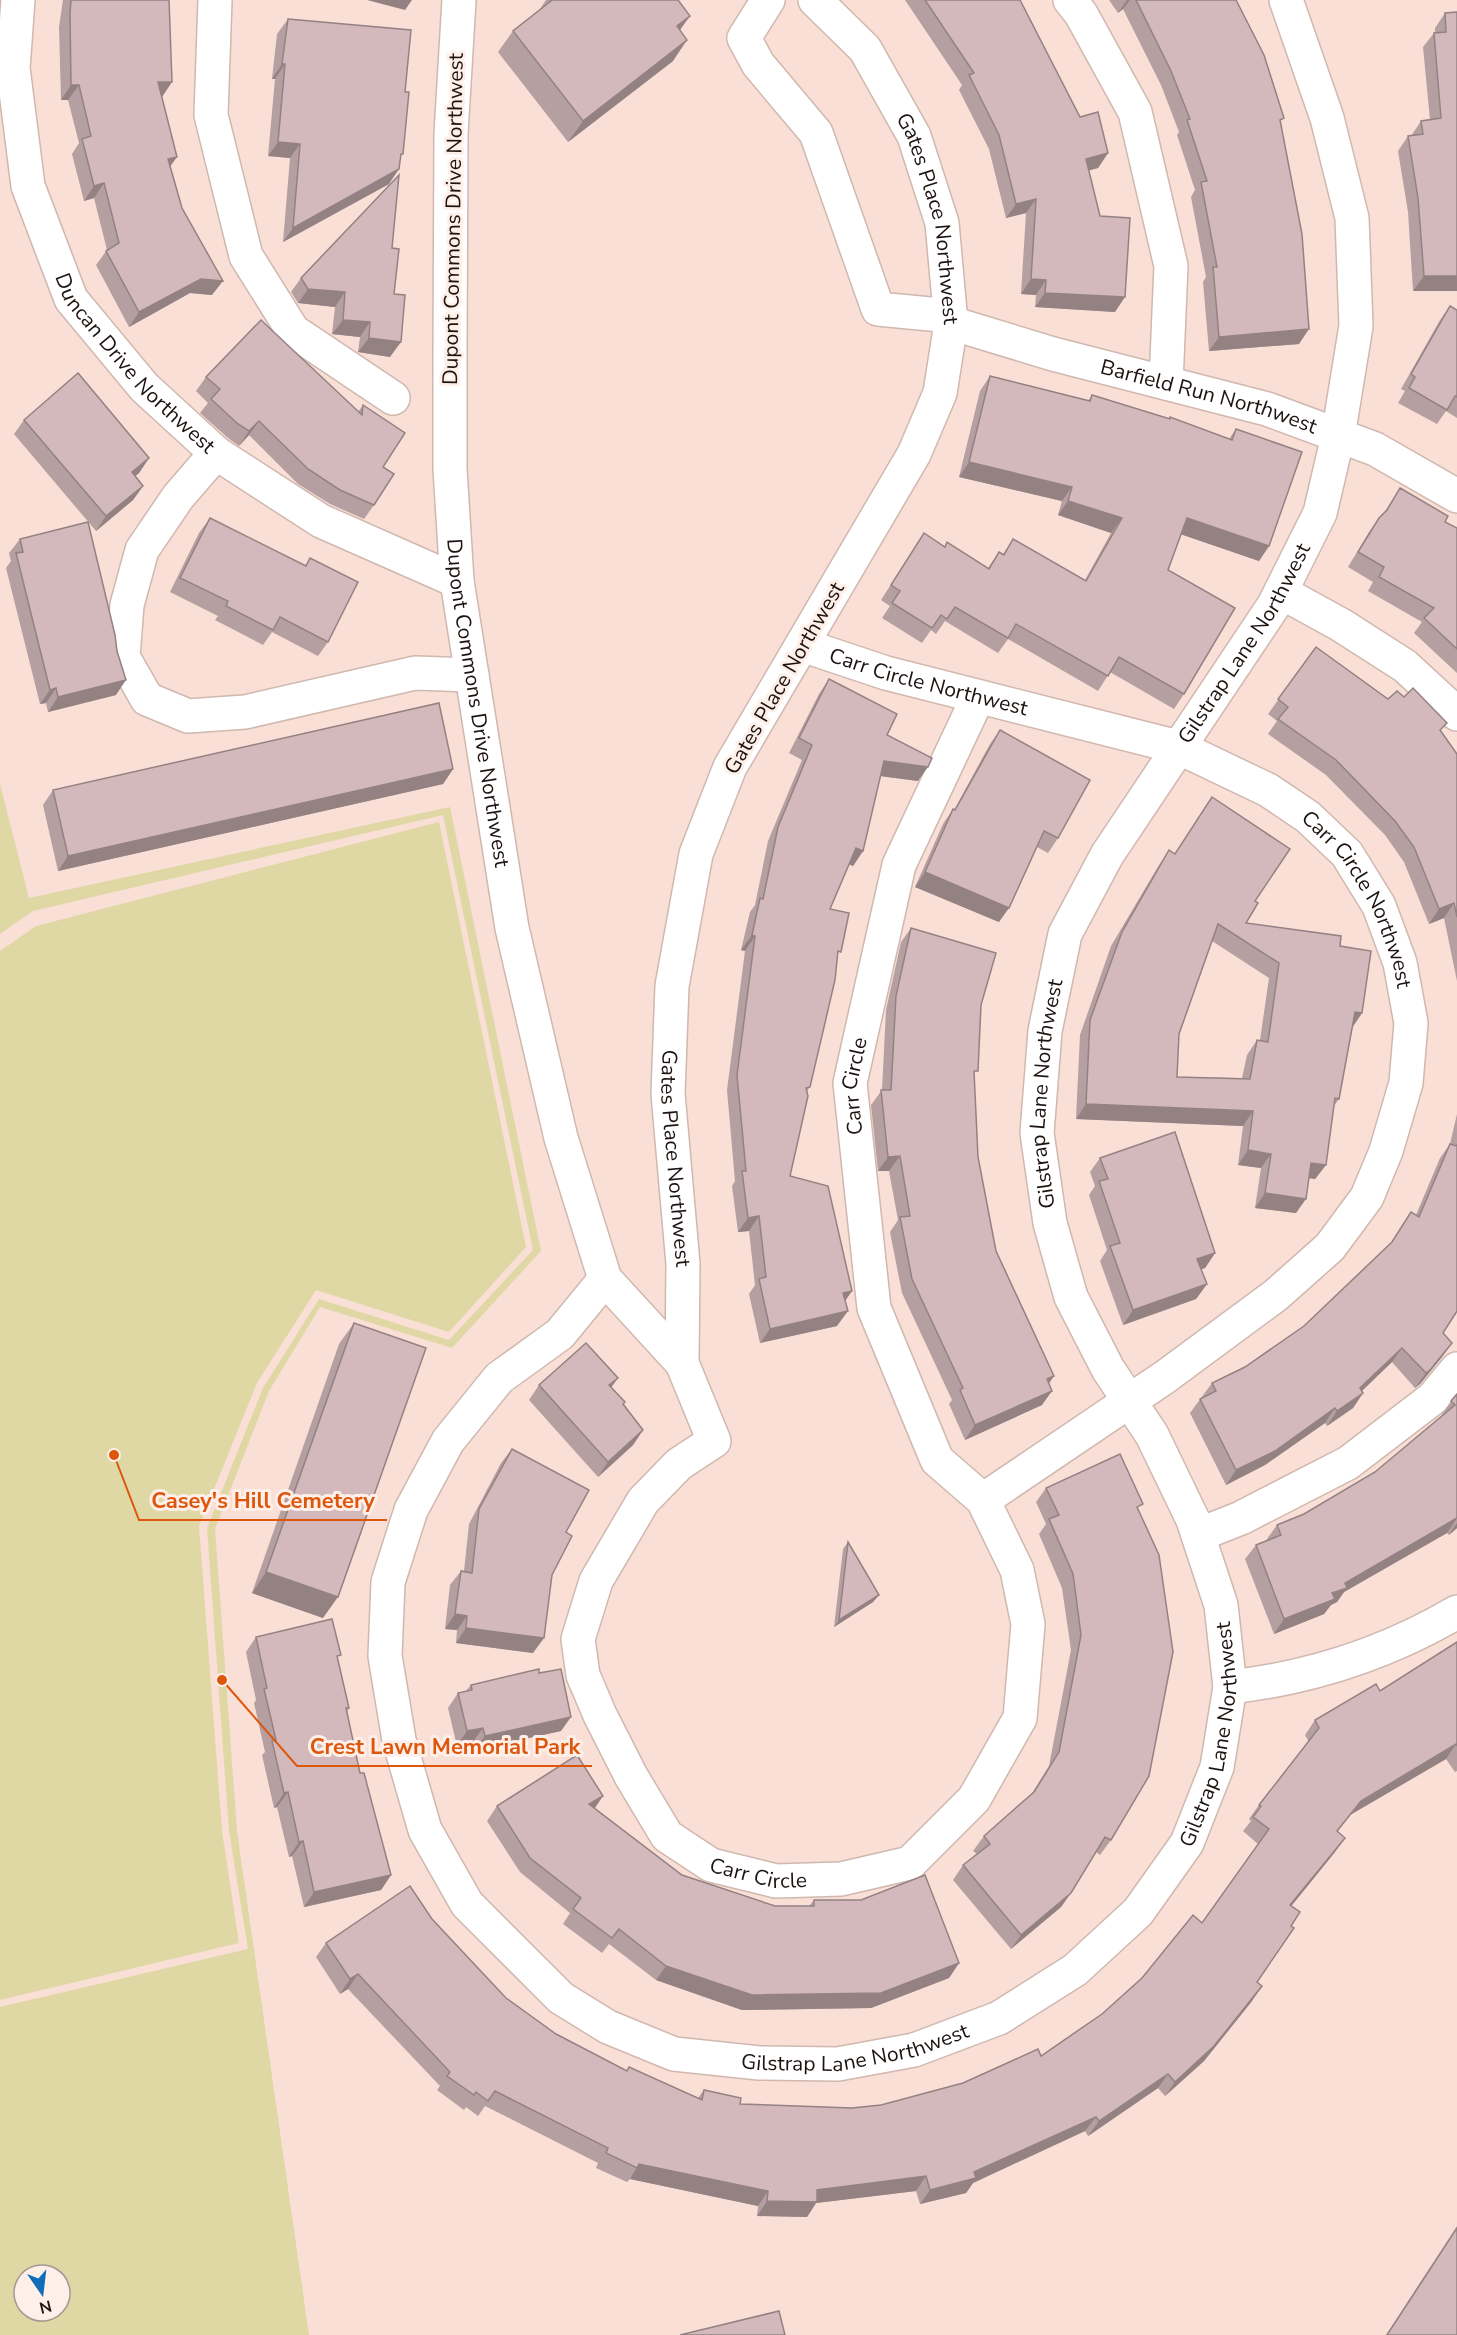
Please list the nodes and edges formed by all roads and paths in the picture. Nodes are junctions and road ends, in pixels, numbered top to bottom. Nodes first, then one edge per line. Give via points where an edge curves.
1 (18, 0) edge
2 (215, 0) edge
3 (459, 0) edge
4 (768, 0) edge
5 (815, 0) edge
6 (1070, 0) edge
7 (1286, 0) edge
8 (951, 319) junction
9 (1166, 383) junction
10 (393, 398) dead end
11 (1338, 436) junction
12 (216, 453) junction
13 (1457, 496) edge
14 (457, 581) junction
15 (1281, 592) junction
16 (802, 645) junction
17 (472, 675) junction
18 (978, 697) junction
19 (1457, 714) edge
20 (1178, 747) junction
21 (605, 1279) junction
22 (682, 1363) junction
23 (1457, 1369) edge
24 (1129, 1401) junction
25 (714, 1441) joint
26 (983, 1500) junction
27 (1198, 1535) junction
28 (1457, 1612) edge
29 (1230, 1688) junction

1 - 12 street, Duncan Drive Northwest via 13,68 28,186 71,299 144,387
2 - 10 street via 212,115 246,256 293,331
3 - 14 street, Dupont Commons Drive Northwest via 451,134 450,352 450,470
4 - 8 street, Barfield Run Northwest via 744,38 758,64 816,133 878,309
5 - 8 street, Gates Place Northwest via 865,49 914,136 942,223
6 - 9 street via 1135,112 1171,266
7 - 11 street, Gilstrap Lane Northwest via 1327,118 1352,218 1356,326
8 - 9 street, Barfield Run Northwest via 1053,354
8 - 16 street, Gates Place Northwest via 940,393 914,454
9 - 11 street, Barfield Run Northwest via 1266,409
11 - 13 street, Barfield Run Northwest via 1375,449
11 - 15 street, Gilstrap Lane Northwest via 1320,513
12 - 14 street, Duncan Drive Northwest via 321,521
12 - 17 street via 178,497 142,550 127,605 123,657 147,699 188,716 245,712 415,673
14 - 17 street, Dupont Commons Drive Northwest
15 - 19 street via 1405,666
15 - 20 street, Gilstrap Lane Northwest
16 - 18 street, Carr Circle Northwest via 886,673
16 - 22 street, Gates Place Northwest via 730,767 696,854 672,986 668,1094 683,1264
17 - 21 street, Dupont Commons Drive Northwest via 512,928 561,1138
18 - 20 street, Carr Circle Northwest
18 - 26 street, Carr Circle via 899,865 850,1083 874,1308 936,1460
20 - 24 street, Gilstrap Lane Northwest via 1107,855 1065,934 1045,1030 1037,1133 1050,1223 1071,1297
20 - 24 street, Carr Circle Northwest via 1268,790 1308,817 1347,854 1379,906 1400,963 1411,1023 1406,1083 1386,1151 1367,1197 1330,1247 1276,1295
21 - 22 street, Dupont Commons Drive Northwest
21 - 29 street, Gilstrap Lane Northwest via 560,1334 499,1378 448,1441 411,1510 388,1582 385,1656 399,1740 425,1830 467,1904 561,1998 608,2027 674,2054 759,2063 838,2064 860,2060 914,2050 999,2019 1075,1970 1130,1920 1187,1843 1217,1767
22 - 25 street, Gates Place Northwest
23 - 27 street via 1433,1398 1348,1463 1241,1518
24 - 26 street
24 - 27 street, Gilstrap Lane Northwest via 1152,1435
25 - 26 street, Carr Circle via 679,1464 643,1501 596,1581 578,1639 583,1675 631,1776 667,1836 711,1865 776,1881 841,1880 910,1863 974,1799 1020,1718 1028,1624 1017,1570
27 - 29 street, Gilstrap Lane Northwest via 1221,1605
28 - 29 street via 1427,1630 1348,1663

